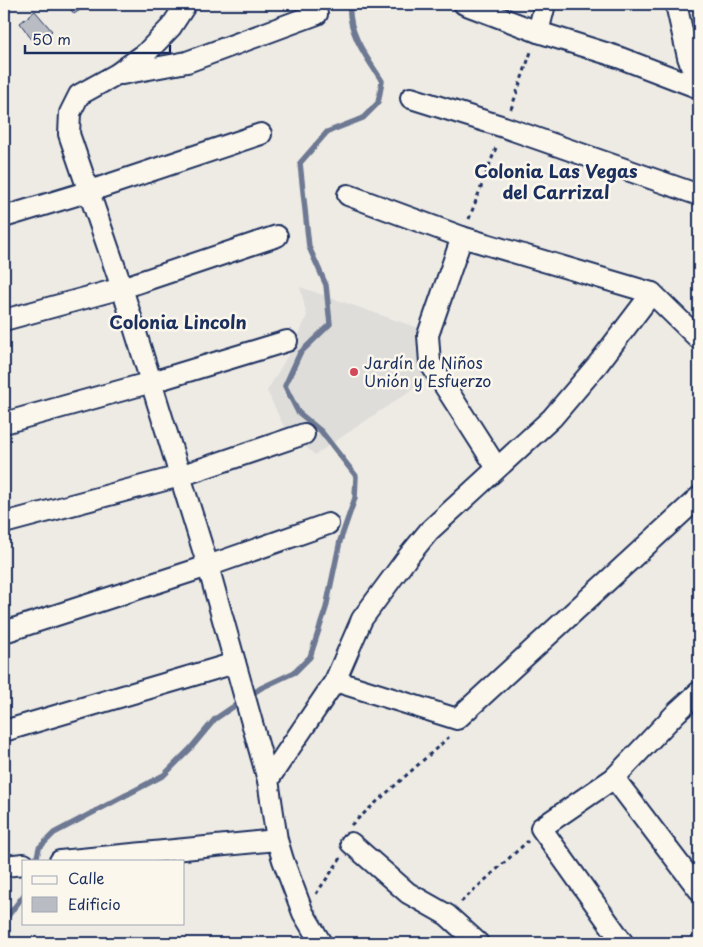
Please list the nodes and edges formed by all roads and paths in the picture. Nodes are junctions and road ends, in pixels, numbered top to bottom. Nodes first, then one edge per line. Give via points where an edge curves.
1 (186, 4) edge
2 (464, 4) edge
3 (545, 4) edge
4 (676, 4) edge
5 (317, 14) dead end
6 (538, 32) junction
7 (694, 51) edge
8 (117, 74) junction
9 (699, 87) edge
10 (411, 98) dead end
11 (261, 134) dead end
12 (90, 191) junction
13 (348, 195) dead end
14 (699, 195) edge
15 (4, 217) edge
16 (277, 236) dead end
17 (462, 236) junction
18 (122, 288) junction
19 (652, 292) junction
20 (4, 320) edge
21 (699, 339) edge
22 (287, 341) dead end
23 (152, 382) junction
24 (4, 423) edge
25 (304, 434) dead end
26 (497, 468) junction
27 (180, 476) junction
28 (699, 497) edge
29 (4, 523) edge
30 (328, 524) dead end
31 (208, 566) junction
32 (4, 632) edge
33 (237, 670) junction
34 (335, 680) junction
35 (699, 692) edge
36 (457, 719) junction
37 (4, 731) edge
38 (614, 778) junction
39 (268, 780) junction
40 (542, 828) junction
41 (277, 840) junction
42 (351, 843) junction
43 (70, 860) edge
44 (22, 864) edge
45 (4, 866) edge
46 (699, 890) edge
47 (303, 913) junction
48 (447, 915) junction
49 (699, 934) edge
50 (321, 943) edge
51 (478, 943) edge
52 (623, 943) edge
53 (693, 943) edge

1 - 8 street via 171,27 146,53
2 - 6 street
3 - 6 street
4 - 7 street
5 - 8 street via 187,62
6 - 9 street
7 - 9 street
8 - 12 street via 79,95 70,113 69,134
10 - 14 street
11 - 12 street
12 - 15 street
12 - 18 street
13 - 17 street
16 - 18 street
17 - 19 street
17 - 26 street via 428,335 430,363
18 - 20 street
18 - 23 street
19 - 21 street
19 - 26 street via 552,418
22 - 23 street
23 - 24 street
23 - 27 street
25 - 27 street
26 - 34 street via 429,532 407,558 362,619
27 - 29 street
27 - 31 street
28 - 36 street
30 - 31 street
31 - 32 street
31 - 33 street
33 - 37 street
33 - 39 street
34 - 36 street
34 - 39 street
35 - 38 street
36 - 42 path via 451,736 351,824
38 - 40 street
38 - 46 street
39 - 41 street
40 - 48 path
40 - 52 street
41 - 43 street
41 - 47 street
42 - 47 path
42 - 48 street via 408,893
44 - 45 street
47 - 50 street
48 - 51 street
49 - 53 path

